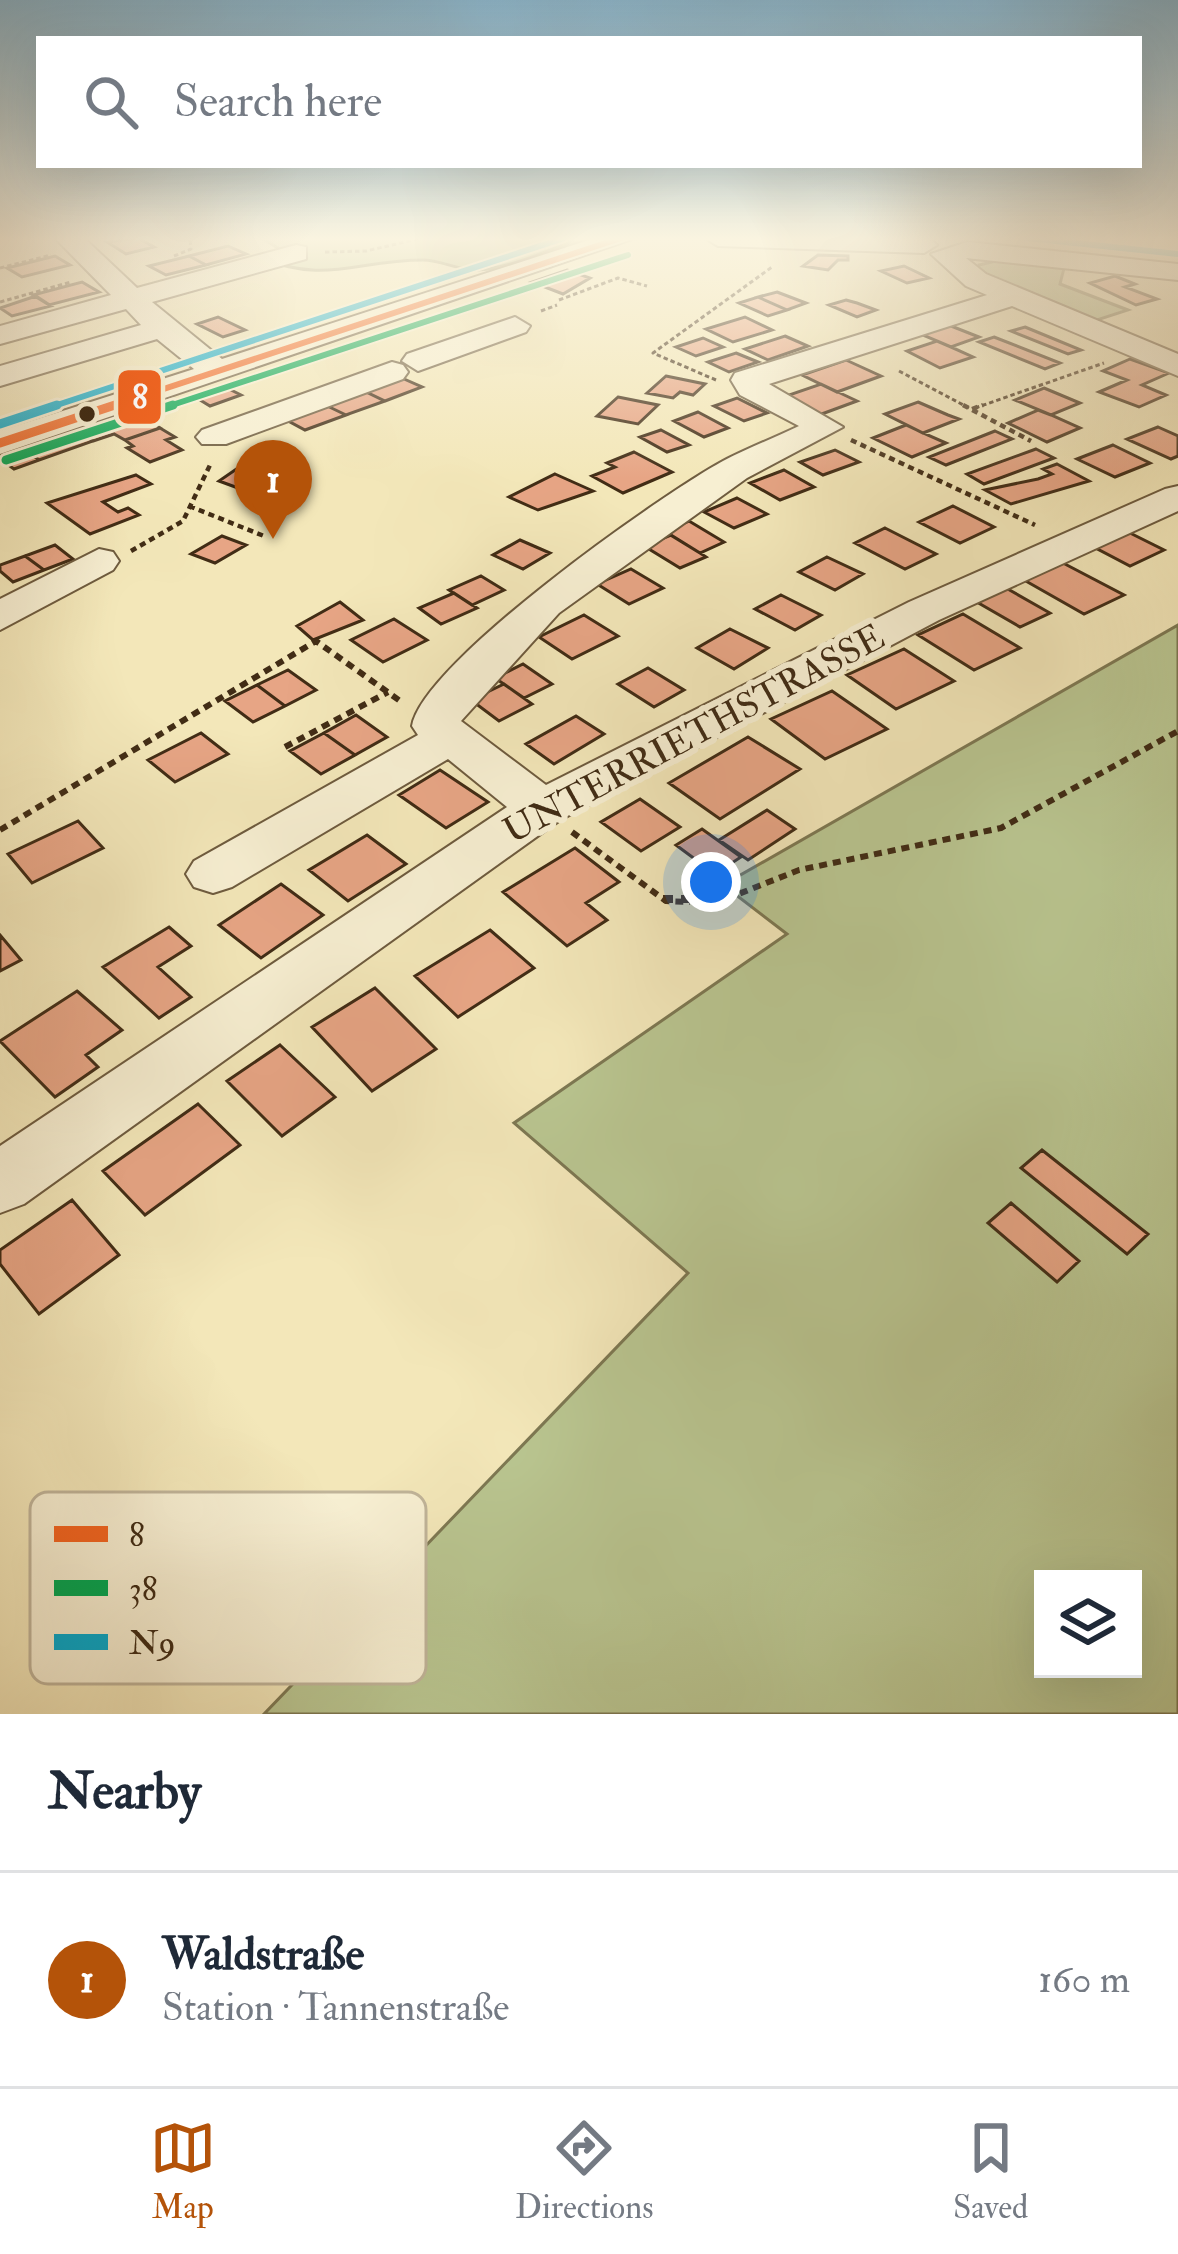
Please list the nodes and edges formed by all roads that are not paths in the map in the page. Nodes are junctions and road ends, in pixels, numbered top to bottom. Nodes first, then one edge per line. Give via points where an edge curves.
1 (60, 318) edge
2 (151, 318) edge
3 (373, 318) edge
4 (400, 318) edge
5 (943, 318) edge
6 (1062, 318) edge
7 (515, 326) dead end
8 (162, 328) junction
9 (0, 335) edge
10 (461, 346) junction
11 (1178, 365) edge
12 (214, 369) junction
13 (0, 376) edge
14 (139, 396) junction
15 (0, 443) edge
16 (1178, 496) edge
17 (99, 561) road end
18 (5, 608) edge
19 (443, 732) junction
20 (542, 808) junction
21 (213, 874) dead end
22 (0, 1184) edge

1 - 9 street
2 - 8 street
3 - 12 street
4 - 10 street
5 - 19 street via 748,384 826,427 734,470 544,604 438,711
6 - 11 street
7 - 10 street
8 - 12 street
8 - 13 street
10 - 14 street via 213,449
12 - 14 street
14 - 15 street
16 - 20 street, UNTERRIETHSTRASSE via 1072,541
17 - 18 street
19 - 20 street
19 - 21 street
20 - 22 street, UNTERRIETHSTRASSE

